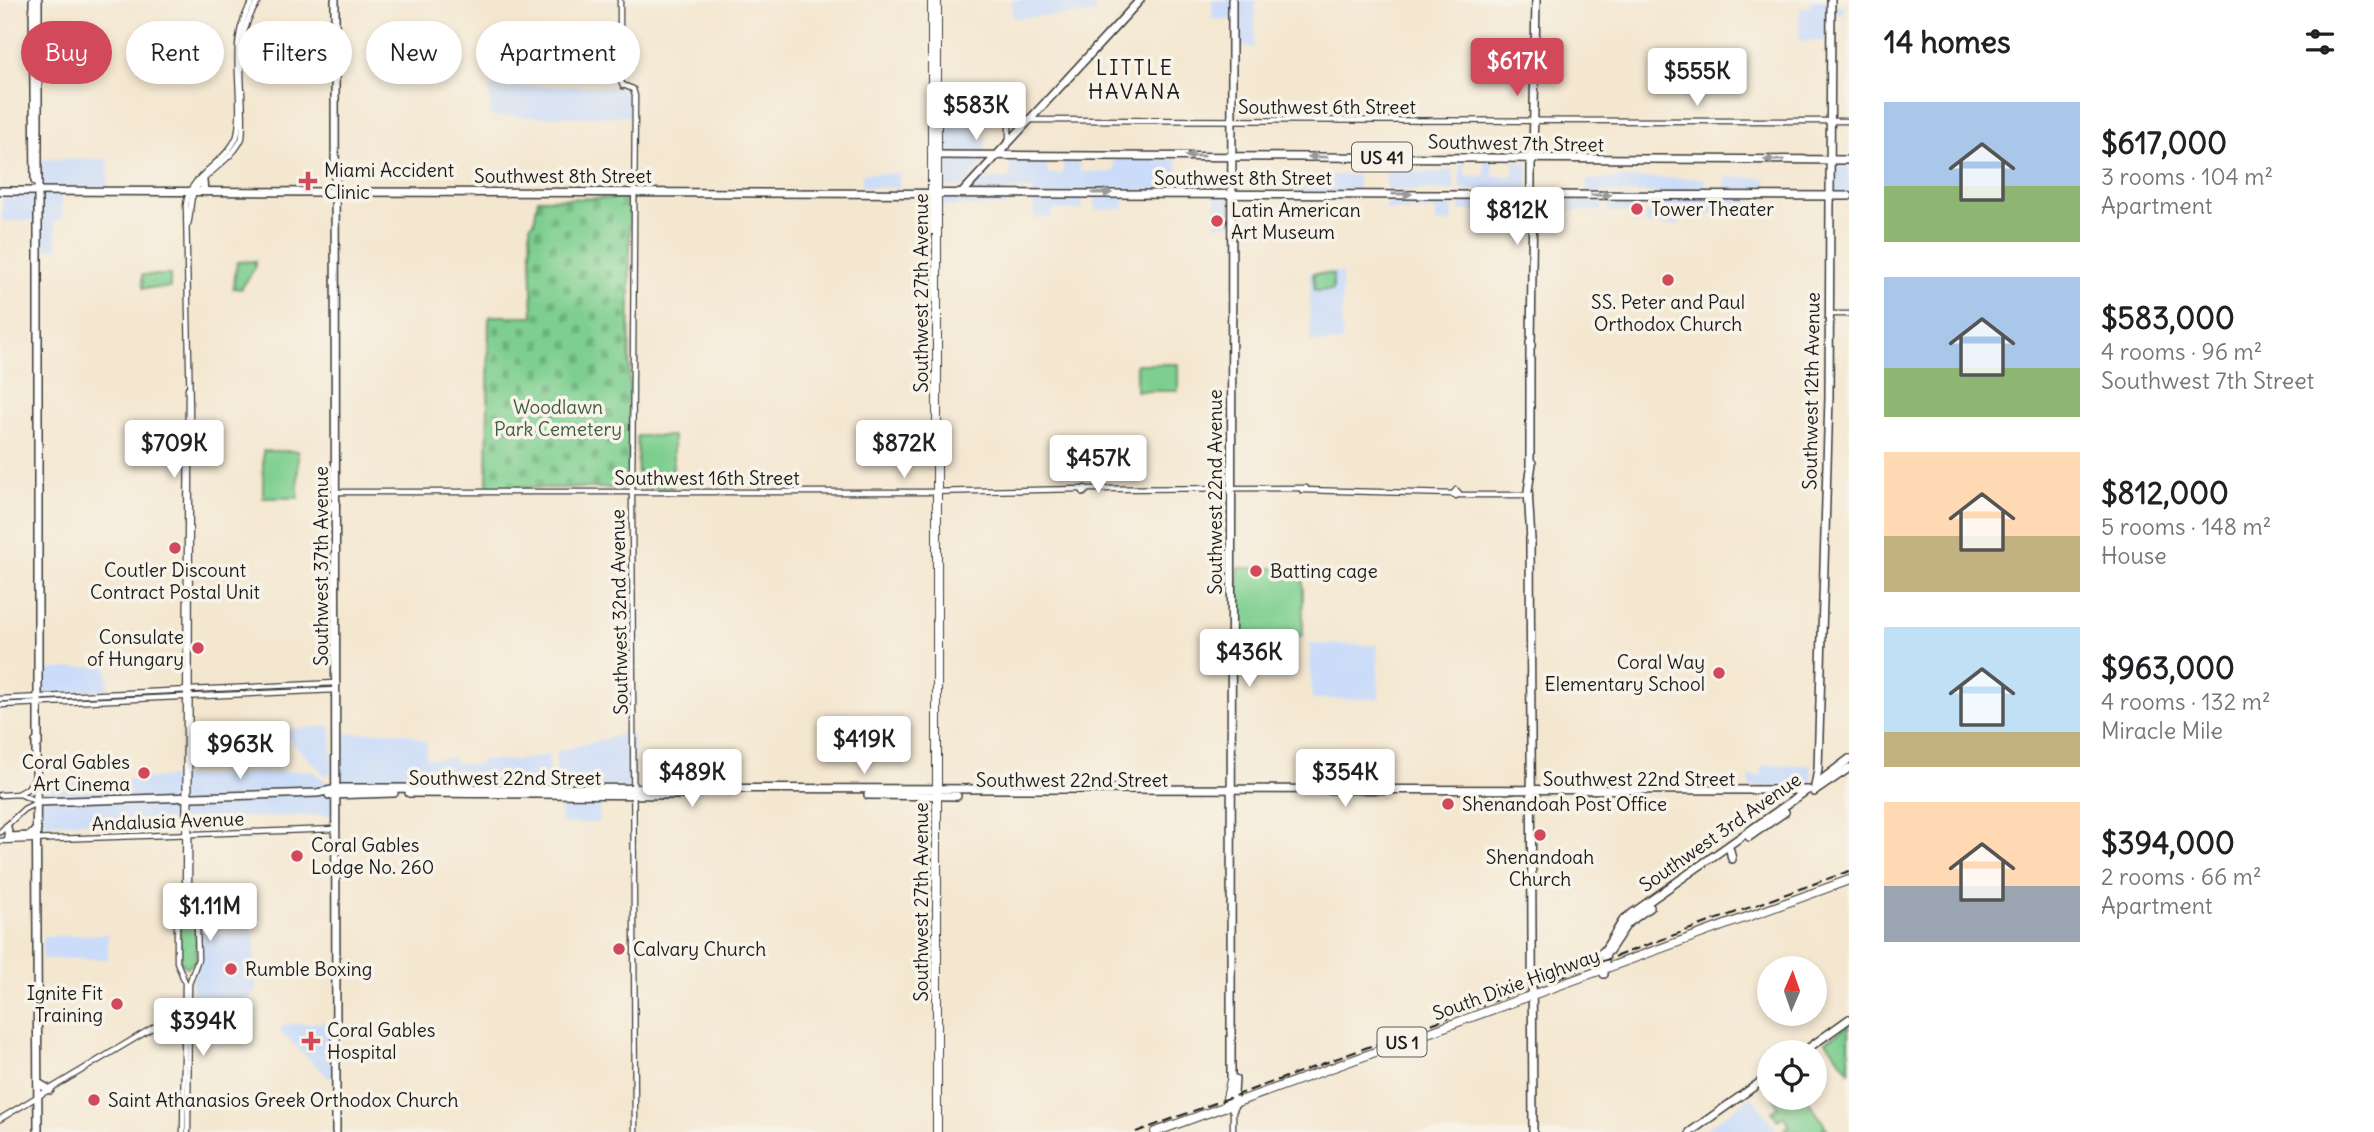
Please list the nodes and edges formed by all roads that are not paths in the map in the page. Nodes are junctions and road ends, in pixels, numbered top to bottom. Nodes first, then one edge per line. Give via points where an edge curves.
1 (35, 0) edge
2 (260, 0) edge
3 (335, 0) edge
4 (620, 0) edge
5 (932, 0) edge
6 (937, 0) edge
7 (1140, 0) edge
8 (1234, 0) edge
9 (1831, 0) edge
10 (1534, 1) edge
11 (252, 5) edge
12 (934, 20) junction
13 (934, 120) junction
14 (1009, 120) junction
15 (1028, 120) junction
16 (1233, 121) junction
17 (1533, 121) junction
18 (1830, 121) junction
19 (1849, 121) edge
20 (1009, 141) junction
21 (237, 143) junction
22 (934, 155) junction
23 (995, 156) junction
24 (1009, 156) junction
25 (1234, 156) junction
26 (1533, 160) junction
27 (1829, 160) junction
28 (1849, 160) edge
29 (203, 181) junction
30 (0, 191) edge
31 (38, 191) junction
32 (192, 191) junction
33 (204, 191) junction
34 (337, 191) junction
35 (635, 191) junction
36 (935, 193) junction
37 (960, 193) junction
38 (1234, 193) junction
39 (1533, 195) junction
40 (1829, 196) junction
41 (1849, 196) edge
42 (1829, 314) junction
43 (1849, 314) edge
44 (1233, 488) junction
45 (337, 492) junction
46 (632, 492) junction
47 (935, 492) junction
48 (1530, 495) junction
49 (337, 501) junction
50 (325, 513) dead end
51 (327, 566) dead end
52 (337, 567) junction
53 (37, 655) junction
54 (38, 677) junction
55 (298, 685) junction
56 (336, 686) junction
57 (245, 688) junction
58 (290, 688) junction
59 (187, 690) junction
60 (300, 691) junction
61 (153, 692) junction
62 (143, 693) junction
63 (241, 695) junction
64 (187, 697) junction
65 (0, 699) edge
66 (153, 699) junction
67 (79, 700) junction
68 (144, 700) junction
69 (38, 702) junction
70 (0, 705) edge
71 (1849, 760) edge
72 (1818, 769) junction
73 (1848, 769) edge
74 (37, 774) junction
75 (1828, 776) junction
76 (1818, 783) junction
77 (336, 791) junction
78 (636, 792) junction
79 (1532, 792) junction
80 (935, 793) junction
81 (1233, 793) junction
82 (1808, 793) junction
83 (17, 794) junction
84 (1743, 794) junction
85 (0, 795) edge
86 (1784, 796) junction
87 (187, 798) junction
88 (37, 802) junction
89 (1786, 806) junction
90 (7, 827) junction
91 (37, 829) junction
92 (336, 829) junction
93 (0, 832) edge
94 (187, 835) junction
95 (37, 839) junction
96 (0, 841) edge
97 (1730, 850) junction
98 (1694, 859) dead end
99 (1732, 859) dead end
100 (1697, 868) junction
101 (1849, 880) edge
102 (1663, 882) dead end
103 (1849, 885) edge
104 (1671, 887) junction
105 (1233, 890) junction
106 (1651, 891) dead end
107 (1664, 894) junction
108 (1653, 900) junction
109 (179, 920) junction
110 (195, 921) junction
111 (1615, 936) junction
112 (1603, 964) junction
113 (195, 966) junction
114 (180, 967) junction
115 (1532, 998) junction
116 (185, 1003) junction
117 (185, 1019) junction
118 (1849, 1019) edge
119 (164, 1021) junction
120 (1820, 1040) edge
121 (1231, 1080) joint
122 (38, 1083) junction
123 (1757, 1085) edge
124 (50, 1090) junction
125 (38, 1097) junction
126 (27, 1103) junction
127 (1231, 1106) junction
128 (38, 1108) junction
129 (0, 1119) edge
130 (935, 1130) edge
131 (38, 1132) edge
132 (186, 1132) edge
133 (336, 1132) edge
134 (635, 1132) edge
135 (1155, 1132) edge
136 (1170, 1132) edge
137 (1233, 1132) edge
138 (1533, 1132) edge
139 (1690, 1132) edge

1 - 31 main road
2 - 11 street
3 - 34 main road, Southwest 37th Avenue
4 - 35 street, Southwest 32nd Avenue via 620,80 634,92
5 - 12 highway, Southwest 27th Avenue
6 - 12 highway, Southwest 27th Avenue
7 - 15 main road
8 - 16 main road, Southwest 22nd Avenue
9 - 18 main road, Southwest 12th Avenue
10 - 17 main road
11 - 21 street via 244,21 240,50 243,134
12 - 13 highway, Southwest 27th Avenue
13 - 14 street, Southwest 6th Street
13 - 22 highway, Southwest 27th Avenue
14 - 15 street, Southwest 6th Street
14 - 20 street
15 - 16 street, Southwest 6th Street
15 - 20 main road
16 - 17 street, Southwest 6th Street
16 - 25 main road, Southwest 22nd Avenue
17 - 18 street, Southwest 6th Street
17 - 26 main road
18 - 19 street, Southwest 6th Street
18 - 27 main road, Southwest 12th Avenue
20 - 23 main road
20 - 24 main road
21 - 29 street
21 - 32 street
22 - 23 main road, Southwest 7th Street
22 - 36 highway, Southwest 27th Avenue
23 - 24 main road, Southwest 7th Street / US 41
23 - 37 main road
25 -> 24 main road, Southwest 7th Street / US 41
26 -> 25 main road, Southwest 7th Street / US 41
25 - 38 main road, Southwest 22nd Avenue
27 -> 26 main road, Southwest 7th Street / US 41
26 - 39 main road
27 - 28 main road, Southwest 7th Street / US 41
27 - 40 main road, Southwest 12th Avenue
29 - 32 street
29 - 33 main road
30 - 31 main road, Southwest 8th Street / US 41
31 - 32 main road, Southwest 8th Street / US 41
31 - 53 main road
32 - 33 main road, Southwest 8th Street / US 41
32 - 59 street via 188,225
33 - 34 main road, Southwest 8th Street / US 41
34 - 35 main road, Southwest 8th Street / US 41
34 - 45 main road, Southwest 37th Avenue
35 - 36 main road, Southwest 8th Street / US 41
35 - 46 street, Southwest 32nd Avenue
36 - 37 main road, Southwest 8th Street / US 41
36 - 47 highway, Southwest 27th Avenue
37 -> 38 main road, Southwest 8th Street / US 41
38 -> 39 main road, Southwest 8th Street / US 41
38 - 44 main road, Southwest 22nd Avenue
39 -> 40 main road, Southwest 8th Street / US 41
39 - 48 main road
40 - 41 main road, Southwest 8th Street / US 41
40 - 42 main road, Southwest 12th Avenue
42 - 43 street
42 - 72 main road, Southwest 12th Avenue
44 - 47 street, Southwest 16th Street
44 - 48 street, Southwest 16th Street
44 - 81 main road, Southwest 22nd Avenue
45 - 46 street, Southwest 16th Street
45 - 49 main road, Southwest 37th Avenue
46 - 47 street, Southwest 16th Street
46 - 78 street, Southwest 32nd Avenue
47 - 80 highway, Southwest 27th Avenue
48 - 79 main road
49 - 50 main road
49 - 52 main road, Southwest 37th Avenue
51 - 52 main road
52 - 56 main road, Southwest 37th Avenue
53 - 54 main road
53 - 54 main road
54 - 69 main road
55 - 56 street
55 - 58 street
55 - 60 street
56 - 60 street
56 - 77 main road, Southwest 37th Avenue
57 - 58 street
57 - 59 street
57 - 63 street
58 - 60 street
58 - 63 street
59 - 61 street
59 - 64 street
61 - 62 street
61 - 66 street
62 - 67 street
62 - 68 street
63 - 64 street
64 - 66 street
64 - 87 street
65 - 69 street
66 - 68 street
67 - 68 street
67 - 69 street
69 - 70 street
69 - 74 main road
71 - 73 main road
71 - 75 main road, Southwest 3rd Avenue
72 - 75 main road
72 - 76 main road, Southwest 12th Avenue
73 - 82 main road, Southwest 3rd Avenue
74 - 83 street via 30,786
74 - 88 main road
75 - 76 main road, Southwest 3rd Avenue
76 - 82 main road
77 - 78 main road, Southwest 22nd Street
77 - 87 main road, Southwest 22nd Street
77 - 92 main road, Southwest 37th Avenue
78 - 80 main road, Southwest 22nd Street
78 - 134 street, Southwest 32nd Avenue
79 - 81 main road, Southwest 22nd Street
79 - 84 main road, Southwest 22nd Street
79 - 115 main road
80 - 81 main road, Southwest 22nd Street
80 - 130 highway, Southwest 27th Avenue
81 - 105 main road, Southwest 22nd Avenue
82 - 84 main road, Southwest 22nd Street
82 - 86 main road, Southwest 22nd Street
82 - 89 main road, Southwest 3rd Avenue
82 - 97 main road, Southwest 3rd Avenue
83 - 85 street
83 - 88 street
84 - 86 main road, Southwest 22nd Street
86 - 89 main road
87 - 88 main road, Southwest 22nd Street
87 - 94 street
88 - 90 street
88 - 91 main road
89 - 100 main road, Southwest 3rd Avenue
90 - 91 main road via 9,837 30,836
90 - 93 street
91 - 95 main road
92 - 94 street, Andalusia Avenue
92 - 133 main road, Southwest 37th Avenue
94 - 95 street, Andalusia Avenue
94 - 109 street via 185,904
94 - 110 street via 189,902
95 - 96 street, Andalusia Avenue
95 - 122 main road
97 - 99 main road
97 - 107 main road, Southwest 3rd Avenue
98 - 100 main road
100 - 104 main road, Southwest 3rd Avenue
101 - 112 highway, South Dixie Highway / US 1 via 1616,965
102 - 104 main road
103 - 112 highway, South Dixie Highway / US 1
104 - 107 main road, Southwest 3rd Avenue
105 - 121 main road, Southwest 22nd Avenue
105 - 127 main road, Southwest 22nd Avenue
106 - 108 main road
107 - 108 main road, Southwest 3rd Avenue
107 - 111 main road, Southwest 3rd Avenue
108 - 111 main road, Southwest 3rd Avenue via 1624,919
109 - 110 street
109 - 114 street
110 - 113 street
111 - 112 main road
112 - 115 highway, South Dixie Highway / US 1
113 - 114 street
113 - 132 street via 189,984
114 - 116 street
115 - 127 highway, South Dixie Highway / US 1
115 - 138 main road
116 - 117 street
116 - 119 street
117 - 119 street
117 - 132 street
118 - 120 main road
119 - 124 street
121 - 127 highway
122 - 124 main road
122 - 125 main road
123 - 139 main road
124 - 125 street
125 - 126 street
125 - 128 main road
126 - 128 street
126 - 129 street
127 - 135 highway, South Dixie Highway / US 1
127 - 136 highway, South Dixie Highway / US 1
127 - 137 street, Southwest 22nd Avenue
128 - 131 main road

